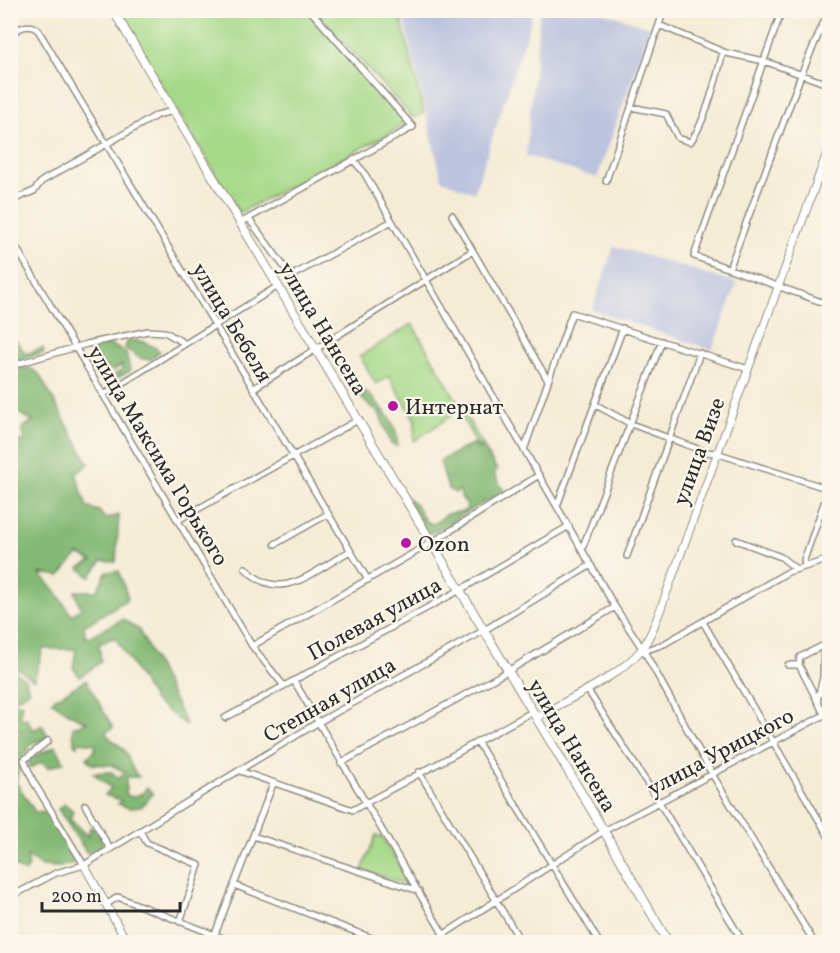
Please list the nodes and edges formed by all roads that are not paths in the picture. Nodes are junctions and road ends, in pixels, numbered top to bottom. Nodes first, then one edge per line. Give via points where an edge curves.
1 (113, 10) edge
2 (310, 10) edge
3 (664, 10) edge
4 (782, 10) edge
5 (829, 10) edge
6 (659, 25) junction
7 (10, 34) edge
8 (723, 52) junction
9 (764, 61) junction
10 (801, 75) junction
11 (830, 85) edge
12 (631, 107) junction
13 (173, 111) junction
14 (107, 144) junction
15 (830, 145) edge
16 (354, 161) junction
17 (606, 181) dead end
18 (10, 201) edge
19 (452, 215) dead end
20 (249, 219) junction
21 (392, 221) junction
22 (240, 224) junction
23 (10, 237) edge
24 (472, 251) junction
25 (729, 269) junction
26 (427, 280) junction
27 (278, 286) junction
28 (778, 287) junction
29 (830, 305) edge
30 (216, 324) junction
31 (623, 328) junction
32 (662, 341) junction
33 (184, 343) junction
34 (75, 347) junction
35 (314, 349) junction
36 (700, 353) junction
37 (10, 366) edge
38 (748, 369) junction
39 (547, 379) junction
40 (254, 388) junction
41 (103, 395) junction
42 (596, 405) junction
43 (358, 420) junction
44 (631, 424) junction
45 (670, 439) junction
46 (524, 450) junction
47 (717, 453) junction
48 (292, 454) junction
49 (539, 476) junction
50 (829, 488) edge
51 (557, 506) junction
52 (328, 514) junction
53 (178, 520) junction
54 (569, 526) junction
55 (736, 540) dead end
56 (431, 543) junction
57 (275, 544) dead end
58 (582, 549) junction
59 (350, 551) junction
60 (627, 556) dead end
61 (830, 559) edge
62 (591, 565) junction
63 (805, 565) junction
64 (245, 568) dead end
65 (796, 569) junction
66 (368, 580) junction
67 (460, 590) junction
68 (615, 608) junction
69 (703, 622) junction
70 (483, 631) junction
71 (252, 646) junction
72 (643, 650) junction
73 (788, 665) dead end
74 (799, 665) junction
75 (508, 672) junction
76 (294, 681) junction
77 (284, 686) junction
78 (586, 688) junction
79 (817, 701) junction
80 (827, 713) edge
81 (534, 715) junction
82 (225, 718) dead end
83 (317, 723) junction
84 (48, 741) dead end
85 (477, 741) junction
86 (773, 741) junction
87 (341, 763) junction
88 (240, 771) junction
89 (419, 772) junction
90 (712, 774) junction
91 (273, 784) junction
92 (367, 802) junction
93 (659, 802) junction
94 (84, 805) dead end
95 (140, 831) junction
96 (604, 831) junction
97 (253, 836) junction
98 (830, 839) edge
99 (110, 849) junction
100 (553, 864) junction
101 (84, 865) junction
102 (234, 885) junction
103 (419, 891) junction
104 (10, 897) edge
105 (495, 900) junction
106 (107, 904) junction
107 (180, 922) junction
108 (214, 935) junction
109 (443, 935) junction
110 (127, 942) edge
111 (212, 942) edge
112 (233, 942) edge
113 (382, 942) edge
114 (432, 942) edge
115 (448, 942) edge
116 (520, 942) edge
117 (599, 942) edge
118 (668, 942) edge
119 (743, 942) edge
120 (814, 942) edge

1 - 13 main road, улица Нансена
2 - 16 street via 413,127
3 - 6 street
4 - 9 street
5 - 10 street
6 - 8 street
6 - 12 street
7 - 14 street, улица Бебеля via 26,26 38,30
8 - 9 street
8 - 12 street via 713,93 690,141 678,138 666,114
9 - 10 street
9 - 25 street via 694,256
10 - 11 street
10 - 25 street
12 - 17 street
13 - 14 street via 157,115
13 - 22 main road, улица Нансена
14 - 18 street via 42,181 34,191
14 - 30 street, улица Бебеля
15 - 28 street, улица Визе
16 - 20 street
16 - 21 street
19 - 24 street
20 - 21 street via 291,276
20 - 22 street
21 - 26 street
22 - 27 main road, улица Нансена
23 - 34 street, улица Максима Горького
24 - 26 street
24 - 39 street
25 - 28 street
26 - 35 street
26 - 46 street
27 - 30 street
27 - 35 main road, улица Нансена
28 - 29 street
28 - 38 street, улица Визе
30 - 33 street
30 - 40 street, улица Бебеля
31 - 32 street
31 - 39 street via 572,313
31 - 42 street
32 - 36 street
32 - 44 street
33 - 34 street via 165,332 148,331
33 - 41 street
34 - 37 street
34 - 41 street, улица Максима Горького
35 - 40 street
35 - 43 main road, улица Нансена
36 - 38 street
36 - 45 street
38 - 47 street, улица Визе
39 - 46 street
40 - 48 street, улица Бебеля
41 - 53 street, улица Максима Горького
42 - 44 street
42 - 51 street
43 - 48 street
43 - 56 main road, улица Нансена
44 - 45 street
44 - 58 street
45 - 47 street
45 - 60 street
46 - 49 street
47 - 50 street
47 - 72 street, улица Визе
48 - 52 street, улица Бебеля
48 - 53 street
49 - 51 street
49 - 56 street
50 - 63 street
51 - 54 street
52 - 57 street
52 - 59 street, улица Бебеля
53 - 71 street, улица Максима Горького
54 - 58 street
54 - 67 street, Полевая улица
55 - 65 street via 781,556
56 - 66 street
56 - 67 main road, улица Нансена
58 - 62 street
59 - 64 street via 288,585 267,585
59 - 66 street, улица Бебеля
61 - 63 street
62 - 68 street
62 - 70 street, Степная улица
63 - 65 street
65 - 69 street
66 - 71 street
67 - 70 main road, улица Нансена
67 - 76 street, Полевая улица
68 - 72 street
68 - 75 street
69 - 72 street via 664,644
69 - 86 street
70 - 75 main road, улица Нансена
70 - 83 street, Степная улица
71 - 77 street, улица Максима Горького
72 - 78 street, улица Визе
72 - 90 street
73 - 74 street
74 - 79 street
74 - 79 street via 800,657 824,645 823,678
75 - 81 main road, улица Нансена
75 - 87 street
76 - 77 street, Полевая улица
76 - 83 street
77 - 82 street, Полевая улица
78 - 81 street, улица Визе
78 - 93 street
79 - 80 street
80 - 86 street, улица Урицкого
81 - 85 street, улица Визе
81 - 96 main road, улица Нансена
83 - 87 street
83 - 88 street, Степная улица
84 - 101 street via 24,760
85 - 89 street, улица Визе
85 - 100 street
86 - 90 street, улица Урицкого
86 - 98 street
87 - 92 street
88 - 91 street
88 - 95 street, Степная улица
89 - 92 street, улица Визе
89 - 105 street
90 - 93 street, улица Урицкого
90 - 120 street
91 - 92 street via 353,810
91 - 97 street
92 - 103 street
93 - 96 street, улица Урицкого
93 - 119 street
94 - 99 street
95 - 99 street, Степная улица
95 - 107 street via 147,843 199,865
96 - 100 street, улица Урицкого
96 - 118 main road, улица Нансена
97 - 102 street
97 - 103 street
99 - 101 street, Степная улица
100 - 105 street, улица Урицкого
100 - 117 street
101 - 104 street, Степная улица via 56,873
101 - 106 street
102 - 108 street
102 - 113 street
103 - 109 street
105 - 109 street, улица Урицкого
105 - 116 street
106 - 107 street via 118,897
106 - 110 street
107 - 108 street
108 - 111 street
108 - 112 street
109 - 114 street, улица Урицкого
109 - 115 street

